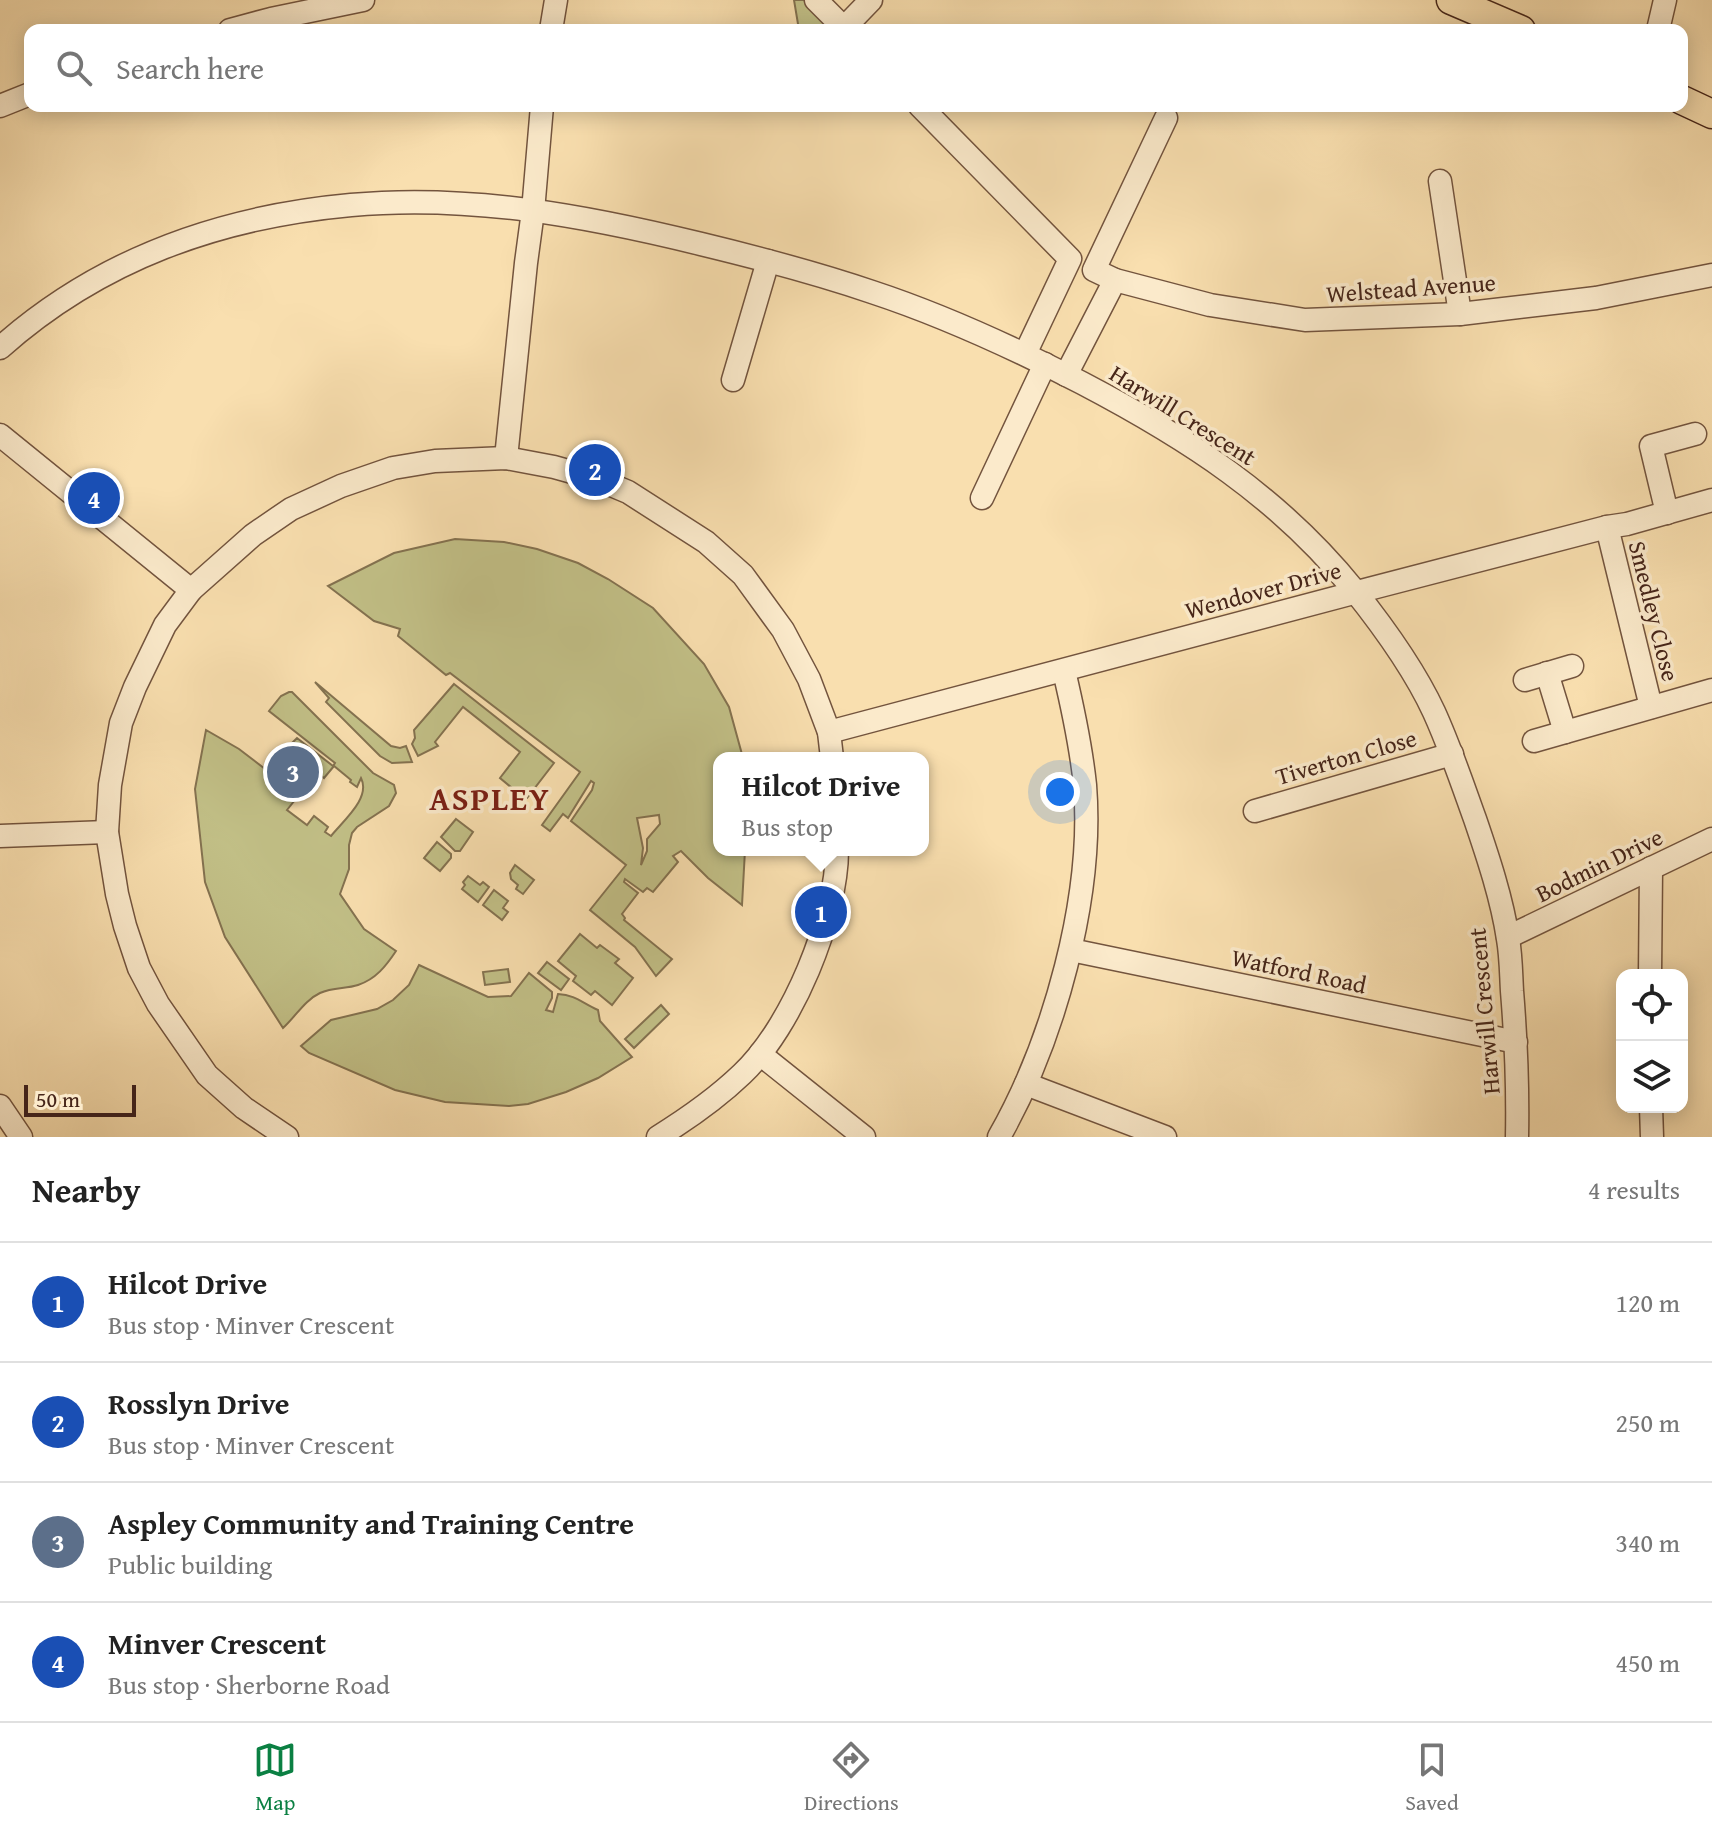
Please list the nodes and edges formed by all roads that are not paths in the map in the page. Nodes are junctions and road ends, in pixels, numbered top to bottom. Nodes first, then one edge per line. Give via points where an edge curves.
1 (363, 0) edge
2 (556, 0) edge
3 (816, 0) edge
4 (871, 0) edge
5 (1451, 0) edge
6 (1665, 0) edge
7 (252, 24) edge
8 (552, 24) edge
9 (840, 24) edge
10 (849, 24) edge
11 (1507, 24) edge
12 (1659, 24) edge
13 (24, 96) edge
14 (1688, 103) edge
15 (0, 106) edge
16 (541, 112) edge
17 (926, 112) edge
18 (1712, 114) edge
19 (1166, 118) dead end
20 (1440, 181) dead end
21 (533, 211) junction
22 (768, 261) junction
23 (1712, 275) edge
24 (1115, 280) junction
25 (1460, 314) junction
26 (0, 348) edge
27 (1025, 354) junction
28 (1045, 364) junction
29 (1066, 375) junction
30 (733, 380) dead end
31 (1695, 434) dead end
32 (0, 435) edge
33 (506, 458) junction
34 (982, 498) dead end
35 (1712, 500) edge
36 (1667, 513) junction
37 (1607, 527) junction
38 (191, 590) junction
39 (1355, 591) junction
40 (1572, 666) dead end
41 (1064, 671) junction
42 (1547, 673) junction
43 (1525, 680) dead end
44 (1712, 690) edge
45 (1651, 707) junction
46 (829, 732) junction
47 (1565, 732) junction
48 (1533, 740) dead end
49 (831, 752) edge
50 (1452, 754) junction
51 (1255, 811) dead end
52 (107, 832) junction
53 (0, 836) edge
54 (1712, 839) edge
55 (836, 856) edge
56 (1651, 868) junction
57 (1508, 937) junction
58 (1071, 950) junction
59 (1650, 969) edge
60 (1516, 1042) junction
61 (760, 1054) junction
62 (1026, 1084) junction
63 (0, 1106) edge
64 (1651, 1113) edge
65 (21, 1137) edge
66 (287, 1137) edge
67 (658, 1137) edge
68 (864, 1137) edge
69 (999, 1137) edge
70 (1165, 1137) edge
71 (1517, 1137) edge
72 (1652, 1137) edge

1 - 7 street
2 - 8 street
3 - 9 street
4 - 10 street
5 - 11 main road
6 - 12 street
13 - 15 street
14 - 18 main road
16 - 21 street
17 - 27 street via 1070,259
19 - 24 street, Welstead Avenue via 1094,270
20 - 25 street
21 - 22 street, Harwill Crescent via 587,218
21 - 26 street, Harwill Crescent via 421,202 353,204 233,224 116,268 56,303
21 - 33 street
22 - 27 street, Harwill Crescent via 878,293
22 - 30 street
23 - 25 street, Welstead Avenue via 1596,298
24 - 25 street, Welstead Avenue via 1210,305 1305,320
24 - 29 street
27 - 28 street, Harwill Crescent
28 - 29 street, Harwill Crescent
28 - 34 street
29 - 39 street, Harwill Crescent via 1220,464 1312,542
31 - 36 street via 1651,446
32 - 38 street
33 - 38 street via 393,468 341,486 291,509 253,535
33 - 46 street via 607,483 706,542 743,575 783,630
35 - 36 street, Wendover Drive
36 - 37 street, Wendover Drive
37 - 39 street, Wendover Drive
37 - 45 street, Smedley Close
38 - 52 street via 165,625 121,723
39 - 41 street, Wendover Drive
39 - 50 street, Harwill Crescent via 1405,661
40 - 42 street
41 - 46 street, Wendover Drive
41 - 58 street via 1085,787 1081,887
42 - 43 street
42 - 47 street
44 - 45 street, Smedley Close
45 - 47 street, Smedley Close
46 - 49 street
47 - 48 street, Smedley Close
50 - 51 street, Tiverton Close
50 - 57 street, Harwill Crescent
52 - 53 street
52 - 66 street via 125,926 158,1004 207,1075
54 - 56 street, Bodmin Drive
55 - 61 street via 832,896 807,972
56 - 57 street, Bodmin Drive
56 - 59 street
57 - 60 street, Harwill Crescent
58 - 60 street, Watford Road
58 - 62 street
60 - 71 street, Harwill Crescent
61 - 67 street via 683,1122
61 - 68 street
62 - 69 street
62 - 70 street
63 - 65 street
64 - 72 street

